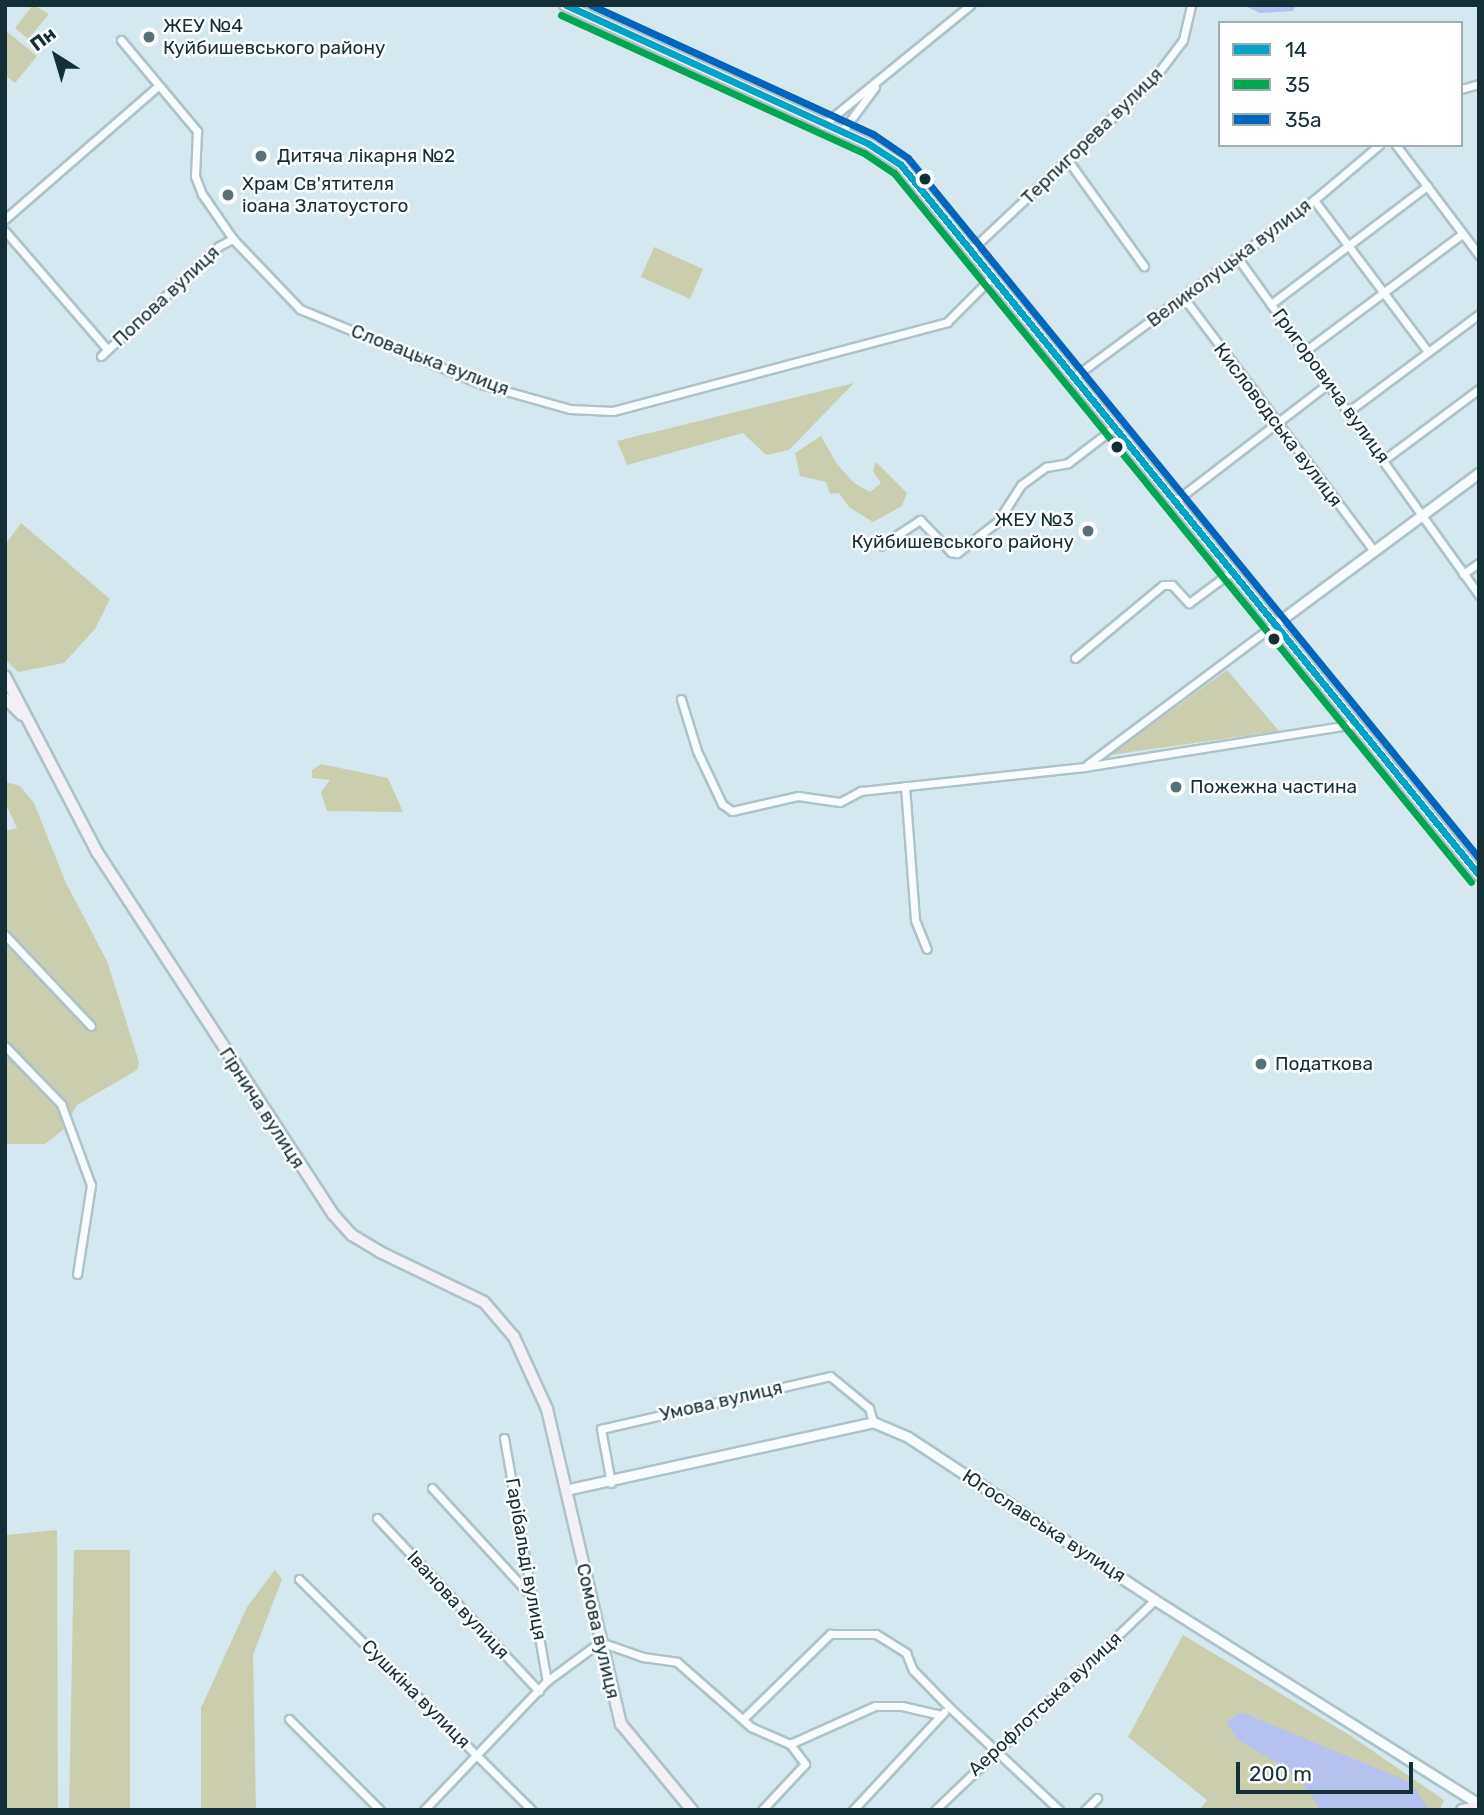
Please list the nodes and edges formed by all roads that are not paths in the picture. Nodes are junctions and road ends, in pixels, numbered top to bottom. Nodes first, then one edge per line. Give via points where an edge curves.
1 (565, 5) edge
2 (1192, 5) edge
3 (965, 7) edge
4 (121, 40) dead end
5 (882, 78) junction
6 (158, 86) junction
7 (822, 125) junction
8 (841, 132) junction
9 (1378, 147) edge
10 (1398, 147) edge
11 (1067, 159) junction
12 (1427, 186) junction
13 (1314, 200) junction
14 (5, 219) edge
15 (5, 231) edge
16 (1462, 234) junction
17 (233, 239) junction
18 (1348, 246) junction
19 (970, 251) junction
20 (1479, 255) edge
21 (1237, 257) junction
22 (1144, 266) dead end
23 (991, 278) junction
24 (1383, 292) junction
25 (1184, 298) junction
26 (1271, 304) junction
27 (1479, 314) edge
28 (108, 350) junction
29 (1305, 351) junction
30 (1428, 352) junction
31 (101, 356) dead end
32 (1074, 377) junction
33 (1329, 383) junction
34 (1479, 389) edge
35 (1349, 411) junction
36 (1276, 423) junction
37 (1115, 427) junction
38 (1385, 459) junction
39 (1479, 473) edge
40 (1174, 502) junction
41 (1424, 514) junction
42 (880, 546) dead end
43 (1374, 551) junction
44 (1479, 563) edge
45 (1231, 572) junction
46 (1464, 574) junction
47 (1479, 595) edge
48 (1274, 625) junction
49 (1075, 658) dead end
50 (5, 676) edge
51 (5, 698) edge
52 (681, 699) dead end
53 (30, 723) junction
54 (1354, 724) junction
55 (1084, 767) junction
56 (905, 786) junction
57 (1479, 875) edge
58 (5, 935) edge
59 (927, 949) dead end
60 (91, 1026) dead end
61 (5, 1046) edge
62 (77, 1274) dead end
63 (873, 1422) junction
64 (551, 1428) joint
65 (504, 1438) dead end
66 (611, 1483) junction
67 (432, 1488) dead end
68 (565, 1490) junction
69 (377, 1518) dead end
70 (299, 1579) dead end
71 (531, 1596) junction
72 (1155, 1600) junction
73 (600, 1642) junction
74 (547, 1681) junction
75 (539, 1691) junction
76 (949, 1707) junction
77 (941, 1715) junction
78 (289, 1719) dead end
79 (743, 1719) junction
80 (790, 1744) junction
81 (995, 1750) junction
82 (477, 1755) junction
83 (1097, 1798) dead end
84 (1479, 1805) edge
85 (380, 1810) edge
86 (424, 1810) edge
87 (532, 1810) edge
88 (692, 1810) edge
89 (762, 1810) edge
90 (853, 1810) edge
91 (935, 1810) edge
92 (1059, 1810) edge
93 (1085, 1810) edge
94 (1462, 1810) edge

1 - 7 main road
2 - 11 street, Терпигорева вулиця via 1175,53
3 - 5 street
4 - 6 street, Словацька вулиця
5 - 7 street
5 - 8 street
6 - 14 street
6 - 17 street, Словацька вулиця via 197,131 197,186
7 - 8 main road
8 - 19 main road via 901,166
9 - 13 street, Великолуцька вулиця
10 - 12 street
11 - 19 street, Терпигорева вулиця
11 - 22 street
12 - 16 street
12 - 18 street
13 - 18 street
13 - 21 street, Великолуцька вулиця
15 - 28 street
16 - 20 street
16 - 24 street
17 - 23 street, Словацька вулиця via 305,312 481,384 590,411 613,411 947,322
17 - 28 street, Попова вулиця via 219,246
18 - 24 street
18 - 26 street
19 - 23 main road
21 - 25 street, Великолуцька вулиця
21 - 26 street, Григоровича вулиця
23 - 32 main road
24 - 29 street
24 - 30 street
25 - 32 street, Великолуцька вулиця
25 - 36 street, Кисловодська вулиця
26 - 29 street, Григоровича вулиця
27 - 30 street
28 - 31 street, Попова вулиця
29 - 33 street, Григоровича вулиця
30 - 35 street
32 - 37 main road
33 - 35 street, Григоровича вулиця
33 - 36 street
34 - 38 street
35 - 38 street, Григоровича вулиця
36 - 40 street
36 - 43 street, Кисловодська вулиця
37 - 40 main road
37 - 42 street via 1068,463 1046,467 1021,485 998,520 957,553 920,520
38 - 41 street, Григоровича вулиця
39 - 41 street
40 - 45 main road
41 - 43 street
41 - 46 street, Григоровича вулиця
43 - 48 street
44 - 46 street
45 - 48 main road
45 - 49 street via 1192,602 1169,584 1152,593
46 - 47 street, Григоровича вулиця
48 - 54 main road
48 - 55 street
50 - 53 main road, Гірнича вулиця
51 - 53 main road, Гірнича вулиця
52 - 56 street via 697,751 722,804 732,811 798,796 840,802 861,791
53 - 64 main road, Гірнича вулиця via 97,852 333,1214 352,1235 484,1302 501,1317 533,1373
54 - 55 street
54 - 57 main road
55 - 56 street
56 - 59 street via 915,920
58 - 60 street
61 - 62 street via 61,1104 91,1185
63 - 66 street
63 - 66 street, Умова вулиця via 869,1408 830,1376 601,1429
63 - 72 street, Югославська вулиця via 908,1437
64 - 68 main road, Сомова вулиця
65 - 71 street, Гарібальді вулиця
66 - 68 street
67 - 71 street
68 - 73 main road, Сомова вулиця
69 - 75 street, Іванова вулиця
70 - 82 street, Сушкіна вулиця
71 - 74 street, Гарібальді вулиця
72 - 81 street, Аерофлотська вулиця
72 - 84 street, Югославська вулиця
73 - 74 street
73 - 79 street via 643,1657 677,1662
73 - 88 main road, Сомова вулиця via 621,1724
74 - 75 street
75 - 82 street
76 - 77 street
76 - 79 street via 912,1668 906,1653 880,1636 833,1632
76 - 81 street
77 - 80 street via 902,1706 875,1706
77 - 90 street
78 - 85 street
79 - 80 street
80 - 89 street via 805,1764
81 - 91 street, Аерофлотська вулиця
81 - 92 street
82 - 86 street
82 - 87 street, Сушкіна вулиця
83 - 93 street
84 - 94 main road

